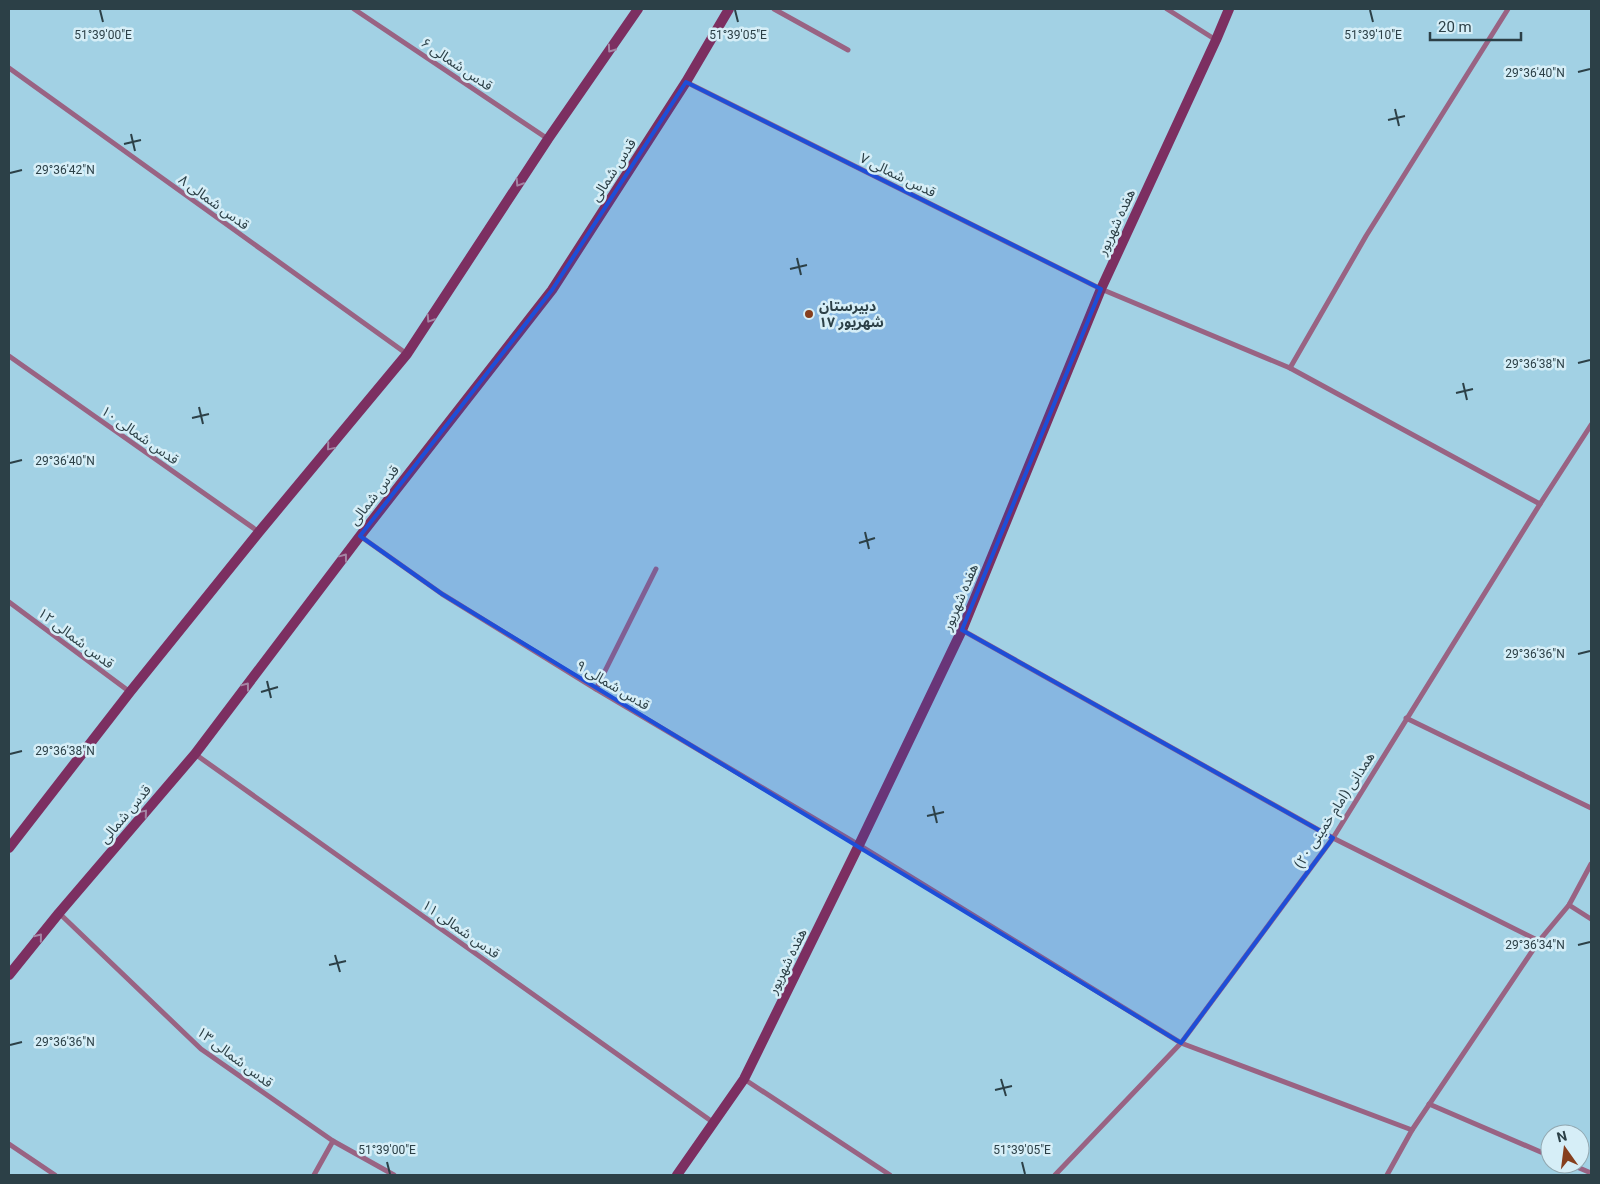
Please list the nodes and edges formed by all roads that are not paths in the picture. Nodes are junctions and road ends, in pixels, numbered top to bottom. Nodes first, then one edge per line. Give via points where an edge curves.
1 (354, 9) edge
2 (638, 9) edge
3 (729, 9) edge
4 (774, 9) edge
5 (1167, 9) edge
6 (1229, 9) edge
7 (1508, 9) edge
8 (1216, 40) junction
9 (848, 50) dead end
10 (9, 68) edge
11 (686, 82) junction
12 (548, 139) junction
13 (1101, 289) junction
14 (407, 354) junction
15 (9, 356) edge
16 (1290, 368) junction
17 (1591, 425) edge
18 (1540, 504) junction
19 (259, 532) junction
20 (360, 536) junction
21 (656, 569) dead end
22 (9, 602) edge
23 (962, 630) junction
24 (596, 689) junction
25 (130, 692) junction
26 (1406, 718) junction
27 (195, 754) junction
28 (1591, 808) edge
29 (1333, 838) junction
30 (859, 845) junction
31 (9, 848) edge
32 (1591, 864) edge
33 (1569, 905) junction
34 (59, 913) junction
35 (1591, 920) edge
36 (1539, 941) junction
37 (9, 975) edge
38 (1181, 1043) junction
39 (744, 1079) junction
40 (1429, 1104) junction
41 (714, 1123) junction
42 (1412, 1130) junction
43 (333, 1141) junction
44 (9, 1144) edge
45 (1540, 1152) edge
46 (55, 1175) edge
47 (314, 1175) edge
48 (394, 1175) edge
49 (677, 1175) edge
50 (890, 1175) edge
51 (1055, 1175) edge
52 (1387, 1175) edge

1 - 12 street, قدس شمالی ۶
2 -> 12 main road
3 - 11 main road, قدس شمالی
4 - 9 street
5 - 8 street
6 - 8 main road, هفده شهریور
7 - 16 street via 1366,236
8 - 13 main road, هفده شهریور
10 - 14 street, قدس شمالی ۸
11 - 13 street, ۷ قدس شمالی
11 - 20 main road, قدس شمالی via 552,290
12 -> 14 main road
13 - 16 street, ۷ قدس شمالی
13 - 23 main road, هفده شهریور
14 -> 19 main road
15 - 19 street, قدس شمالی ۱۰
16 - 18 street, ۷ قدس شمالی
17 - 18 street, همدانی (امام خمینی ۲۰)
18 - 26 street, همدانی (امام خمینی ۲۰)
19 - 25 main road
20 - 24 street, قدس شمالی ۹ via 442,594
27 -> 20 main road, قدس شمالی
21 - 24 street
22 - 25 street, قدس شمالی ۱۲
23 - 29 street
23 - 30 main road, هفده شهریور
24 - 30 street, قدس شمالی ۹
25 - 31 main road
26 - 28 street
26 - 29 street, همدانی (امام خمینی ۲۰)
34 -> 27 main road, قدس شمالی
27 - 41 street, قدس شمالی ۱۱
29 - 36 street
29 - 38 street, همدانی (امام خمینی ۲۰)
30 - 38 street, قدس شمالی ۹
30 - 39 main road, هفده شهریور
32 - 33 street
33 - 35 street
33 - 36 street
37 -> 34 main road, قدس شمالی
34 - 43 street, قدس شمالی ۱۳ via 201,1049
36 - 40 street
38 - 42 street, قدس شمالی ۹
38 - 51 street, همدانی (امام خمینی ۲۰)
39 - 41 main road, هفده شهریور
39 - 50 street
40 - 42 street
40 - 45 street
41 - 49 main road, هفده شهریور
42 - 52 street
43 - 47 street
43 - 48 street, قدس شمالی ۱۳
44 - 46 street

